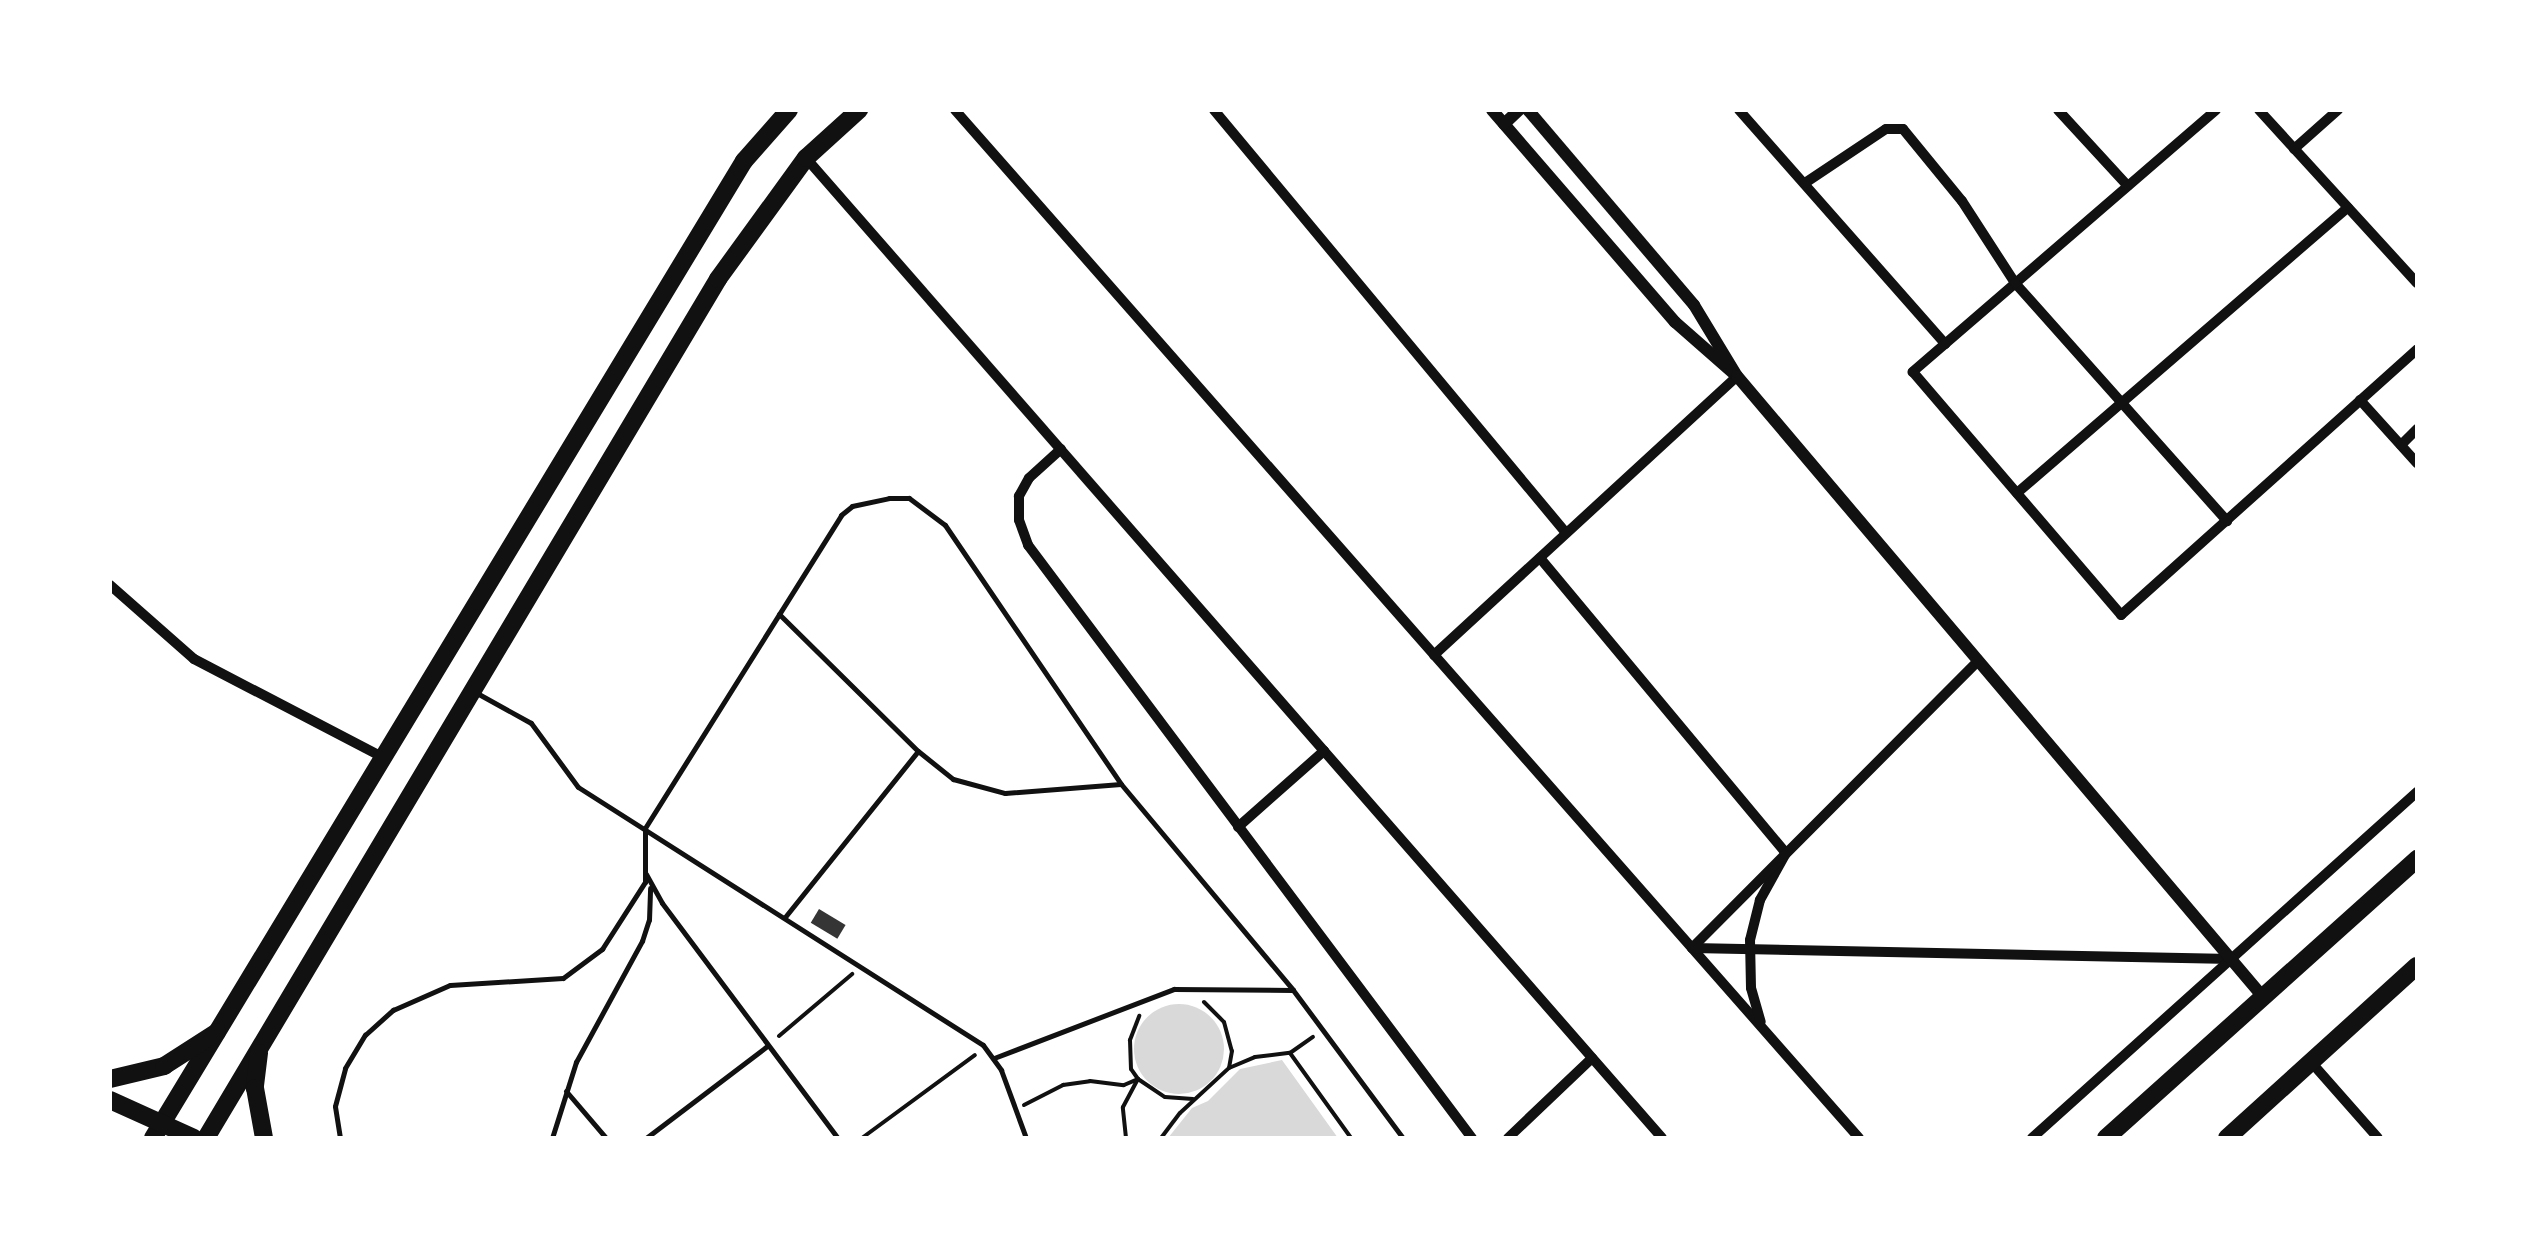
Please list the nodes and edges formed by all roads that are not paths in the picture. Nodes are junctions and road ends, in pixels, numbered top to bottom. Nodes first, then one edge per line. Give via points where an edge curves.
1 (789, 110) edge
2 (859, 110) edge
3 (955, 110) edge
4 (1214, 110) edge
5 (1492, 110) edge
6 (1519, 110) edge
7 (1528, 110) edge
8 (1740, 110) edge
9 (2058, 110) edge
10 (2216, 110) edge
11 (2259, 110) edge
12 (2338, 110) edge
13 (1504, 124) junction
14 (2294, 149) junction
15 (806, 158) junction
16 (1805, 183) junction
17 (2128, 186) junction
18 (2348, 208) junction
19 (2015, 283) junction
20 (2417, 283) edge
21 (1945, 344) junction
22 (2417, 349) edge
23 (1738, 376) junction
24 (2360, 400) junction
25 (2122, 402) junction
26 (2417, 429) edge
27 (2400, 445) junction
28 (1060, 450) junction
29 (2417, 462) edge
30 (2016, 493) junction
31 (2227, 521) junction
32 (1566, 534) junction
33 (1540, 558) junction
34 (110, 585) edge
35 (779, 614) junction
36 (1434, 655) junction
37 (1978, 660) junction
38 (472, 690) junction
39 (918, 751) junction
40 (1324, 751) junction
41 (382, 757) junction
42 (1121, 784) junction
43 (2417, 792) edge
44 (1238, 827) junction
45 (644, 828) junction
46 (1786, 853) junction
47 (2417, 859) edge
48 (645, 872) junction
49 (650, 886) junction
50 (785, 918) junction
51 (1692, 948) junction
52 (1749, 949) junction
53 (2232, 960) junction
54 (2417, 966) edge
55 (1292, 990) junction
56 (2264, 998) junction
57 (1764, 1030) junction
58 (217, 1032) junction
59 (768, 1046) junction
60 (258, 1053) junction
61 (994, 1058) junction
62 (1592, 1058) junction
63 (2311, 1062) junction
64 (110, 1079) edge
65 (566, 1091) junction
66 (110, 1100) edge
67 (158, 1130) edge
68 (194, 1138) edge
69 (206, 1138) edge
70 (264, 1138) edge
71 (340, 1138) edge
72 (552, 1138) edge
73 (606, 1138) edge
74 (646, 1138) edge
75 (838, 1138) edge
76 (1026, 1138) edge
77 (1403, 1138) edge
78 (1472, 1138) edge
79 (1508, 1138) edge
80 (1662, 1138) edge
81 (1859, 1138) edge
82 (2032, 1138) edge
83 (2106, 1138) edge
84 (2227, 1138) edge
85 (2378, 1138) edge

1 - 41 main road via 744,161
2 - 15 main road
3 - 36 street
4 - 32 street
5 - 13 street
6 - 13 street
7 - 23 street via 1694,305
8 - 16 street
9 - 17 street
10 - 17 street
11 - 14 street
12 - 14 street
13 - 23 street via 1675,322
14 - 18 street
15 - 28 street
15 - 38 main road via 718,279
16 - 19 street via 1886,129 1903,130 1962,200
16 - 21 street
17 - 19 street
18 - 20 street
18 - 25 street
19 - 21 street
19 - 25 street
21 - 30 street via 1912,372
22 - 24 street
23 - 32 street
23 - 37 street
24 - 27 street
24 - 31 street
25 - 30 street
25 - 31 street
26 - 27 street
27 - 29 street
28 - 40 street
28 - 44 street via 1022,487 1016,508 1028,545
30 - 31 street via 2121,615
32 - 33 street
33 - 36 street
33 - 46 street
34 - 41 street via 194,659
35 - 39 lane
35 - 42 lane via 841,515 868,502 910,498 945,525
35 - 45 lane
36 - 51 street
37 - 46 street
37 - 53 street
38 - 45 lane via 530,723 578,787
38 - 60 main road
39 - 42 lane via 953,778 984,790 1026,794
39 - 50 lane
40 - 44 street
40 - 62 street
41 - 58 main road
42 - 55 lane
43 - 53 street
44 - 78 street
45 - 48 lane
45 - 50 lane
46 - 51 street
46 - 52 street via 1760,900
47 - 56 main road
48 - 49 lane
48 - 71 lane via 602,949 563,978 450,985 411,999 378,1023 340,1081
49 - 59 lane
49 - 65 lane via 642,941
50 - 61 lane via 966,1033
51 - 52 street
51 - 57 street
52 - 53 street
52 - 57 street via 1750,988
53 - 56 street
53 - 82 street
54 - 63 main road
55 - 61 lane via 1174,989
55 - 77 lane
56 - 83 main road
57 - 81 street
58 - 64 main road via 164,1066
58 - 67 main road
59 - 74 lane
59 - 75 lane
60 - 69 main road
60 - 70 main road via 255,1088
61 - 76 lane
62 - 79 street
62 - 80 street
63 - 84 main road
63 - 85 street
65 - 72 lane
65 - 73 lane
66 - 67 main road
67 - 68 main road

